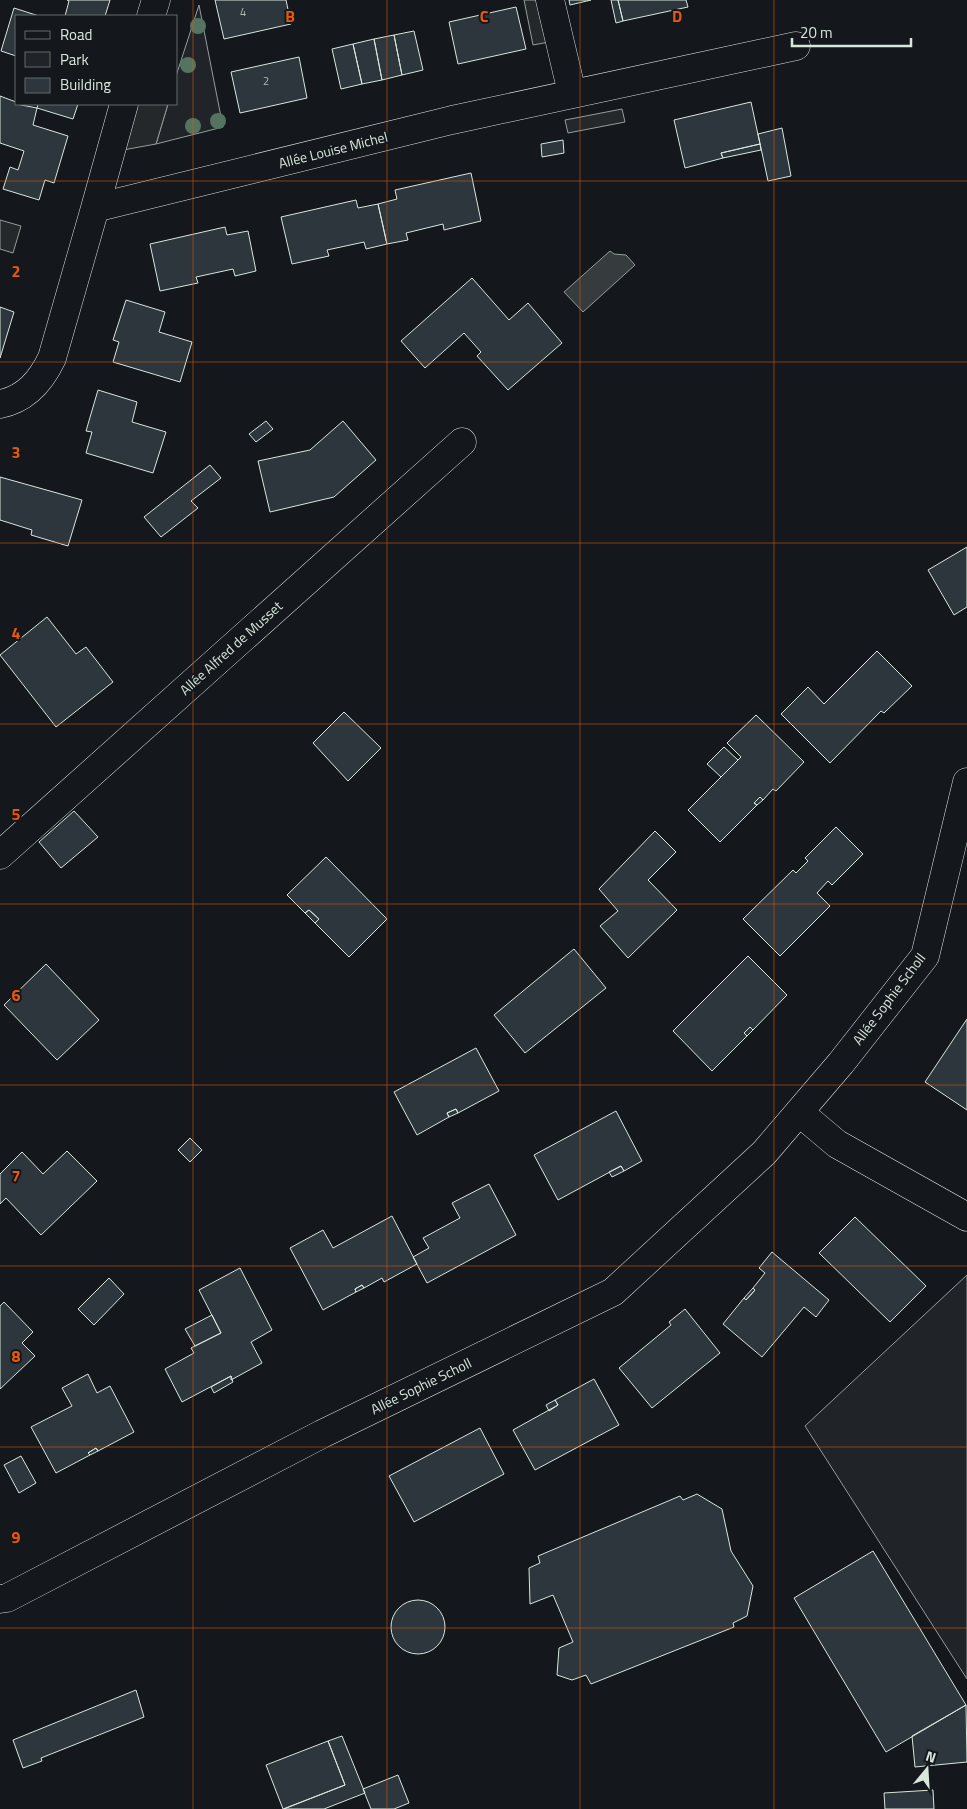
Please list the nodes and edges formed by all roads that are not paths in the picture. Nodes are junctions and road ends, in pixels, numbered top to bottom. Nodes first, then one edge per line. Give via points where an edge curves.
1 (156, 0) edge
2 (550, 0) edge
3 (151, 15) edge
4 (796, 46) dead end
5 (572, 93) junction
6 (124, 105) edge
7 (95, 208) junction
8 (0, 404) edge
9 (462, 442) dead end
10 (967, 782) edge
11 (0, 855) edge
12 (799, 1112) junction
13 (967, 1217) edge
14 (0, 1599) edge

1 - 3 street
2 - 5 street
4 - 5 street, Allée Louise Michel
5 - 7 street, Allée Louise Michel
6 - 7 street
7 - 8 street via 52,358 43,376 30,390
9 - 11 street, Allée Alfred de Musset
10 - 12 street, Allée Sophie Scholl via 925,956
12 - 13 street via 837,1144
12 - 14 street, Allée Sophie Scholl via 764,1152 613,1292 322,1434

